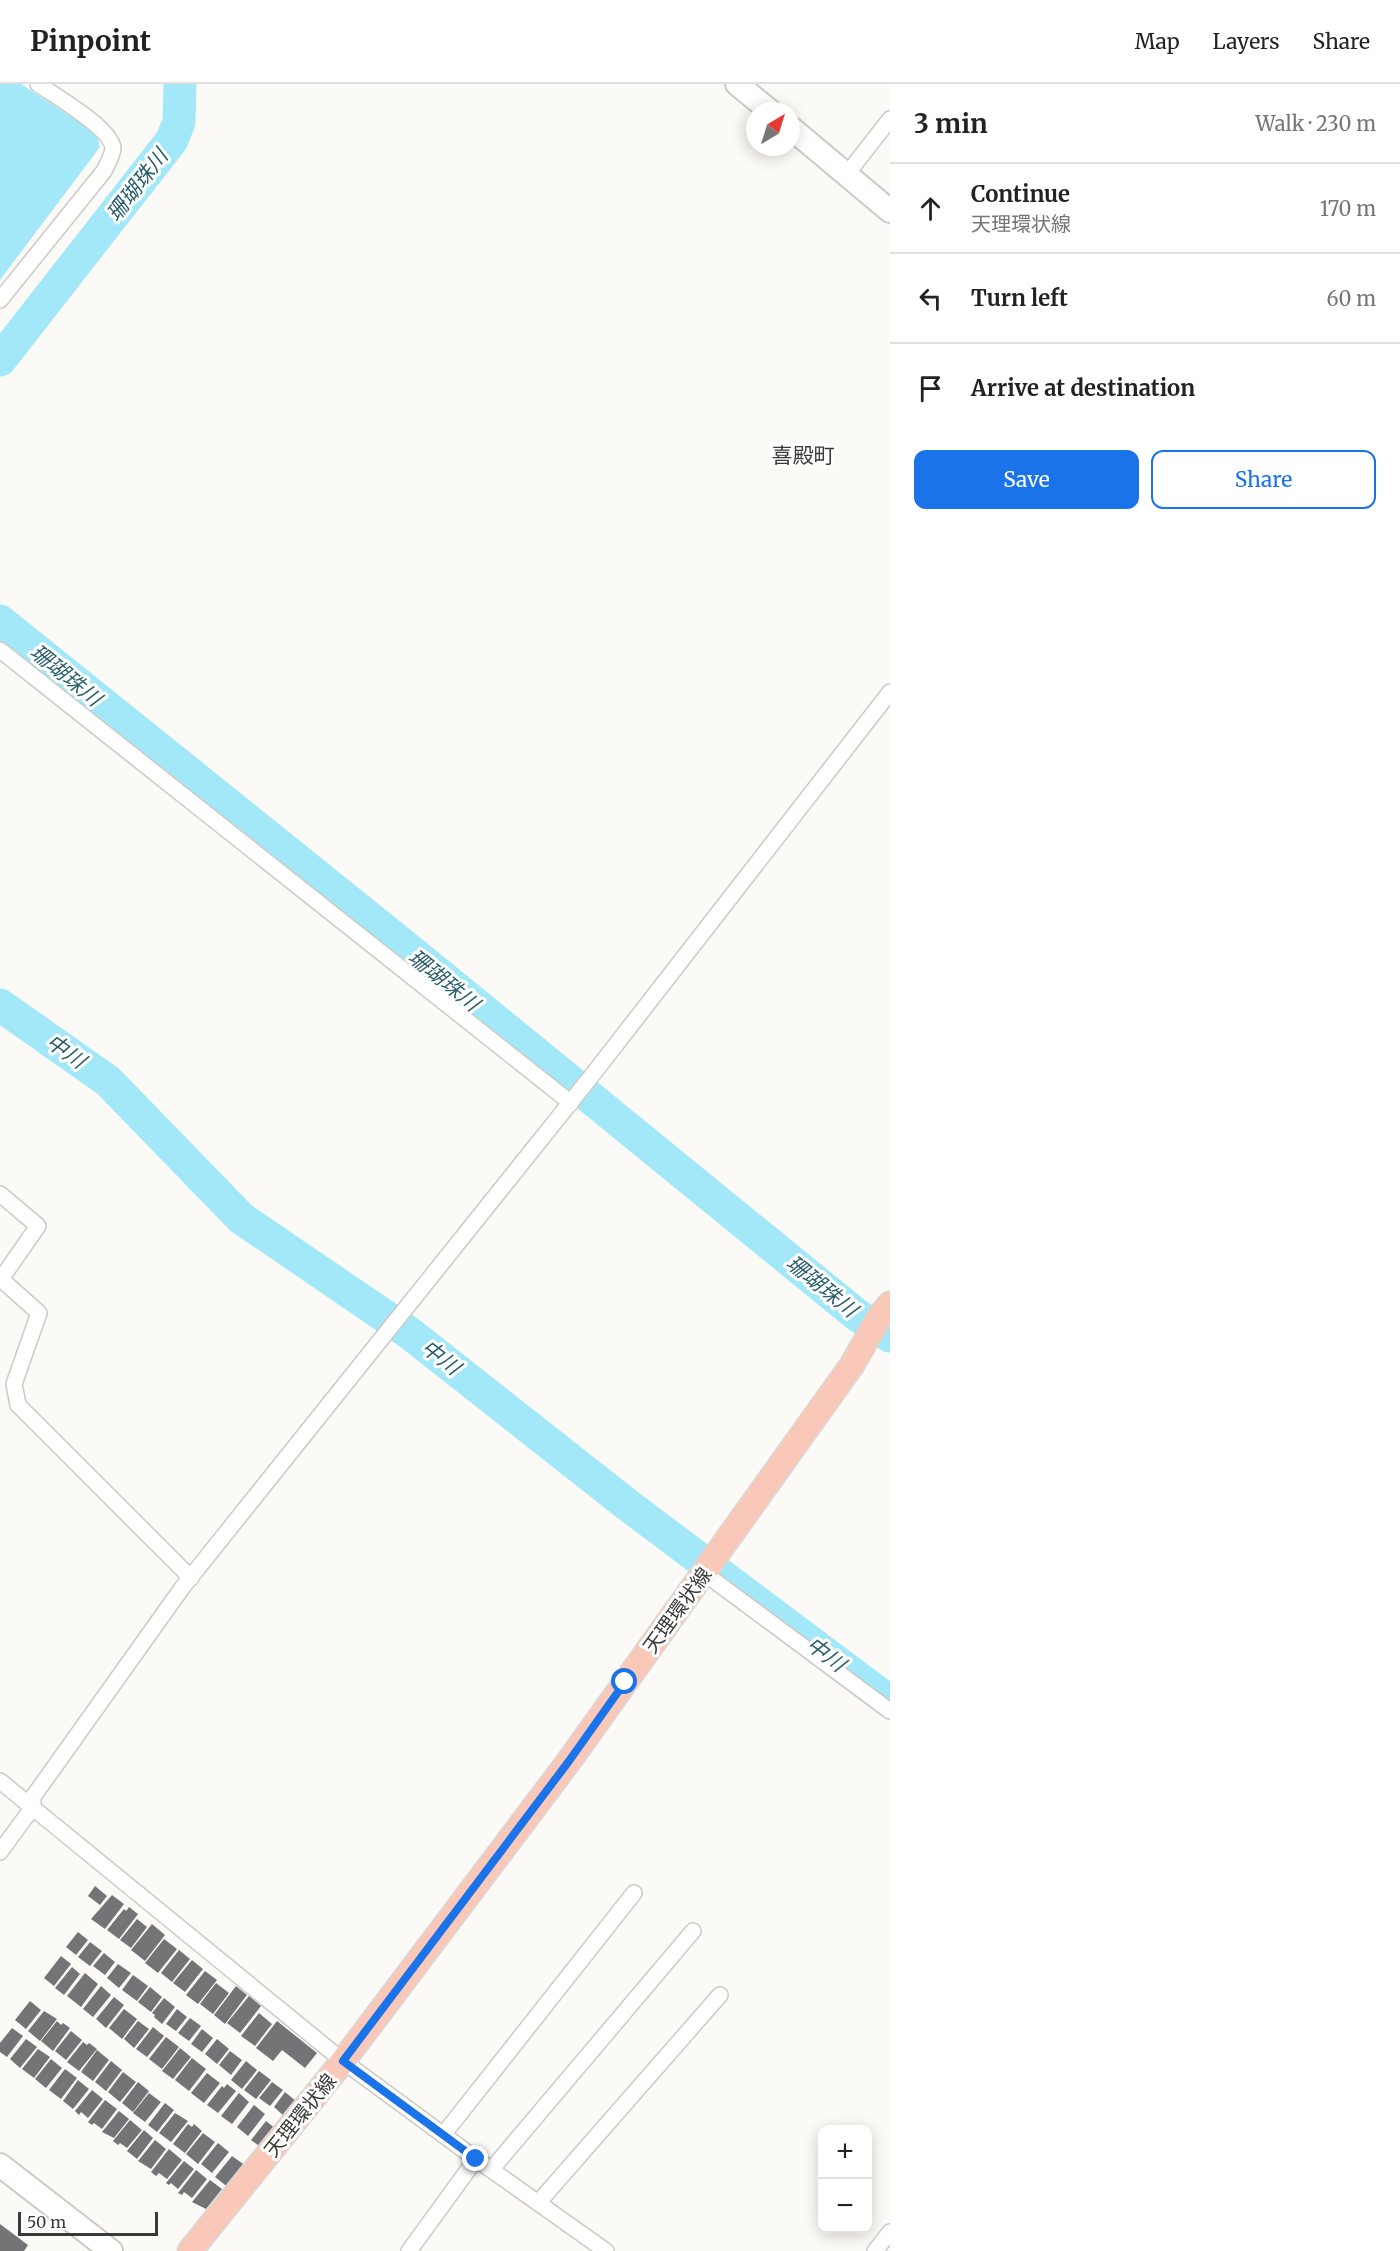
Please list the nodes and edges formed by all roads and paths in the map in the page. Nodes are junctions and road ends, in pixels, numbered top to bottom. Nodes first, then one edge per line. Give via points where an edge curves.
1 (38, 84) edge
2 (737, 84) edge
3 (759, 102) edge
4 (890, 119) edge
5 (800, 135) edge
6 (847, 174) junction
7 (890, 211) edge
8 (0, 300) edge
9 (0, 650) edge
10 (890, 692) edge
11 (573, 1100) junction
12 (0, 1194) edge
13 (879, 1319) edge
14 (710, 1564) junction
15 (192, 1578) junction
16 (890, 1711) edge
17 (0, 1781) edge
18 (33, 1807) junction
19 (0, 1852) edge
20 (634, 1893) dead end
21 (693, 1931) dead end
22 (720, 1995) dead end
23 (343, 2061) junction
24 (443, 2135) junction
25 (476, 2159) junction
26 (0, 2165) edge
27 (491, 2170) junction
28 (538, 2203) junction
29 (890, 2232) edge
30 (111, 2251) edge
31 (190, 2251) edge
32 (410, 2251) edge
33 (606, 2251) edge
34 (875, 2251) edge

1 - 8 street via 96,125 111,141 113,151 104,171
2 - 3 street
4 - 6 street
5 - 6 street
6 - 7 street
9 - 11 street
10 - 11 street
11 - 15 street
12 - 15 street via 38,1226 1,1279 39,1313 14,1384 18,1405
13 - 14 main road, 天理環状線 via 852,1365
14 - 16 street
14 - 23 main road, 天理環状線 via 569,1761
15 - 18 street via 33,1797
17 - 18 street
18 - 19 street
18 - 23 street
20 - 24 street
21 - 27 street
22 - 28 street
23 - 24 street
23 - 31 main road, 天理環状線
24 - 25 street
25 - 27 street
25 - 32 street
26 - 30 street
27 - 28 street
28 - 33 street
29 - 34 street

